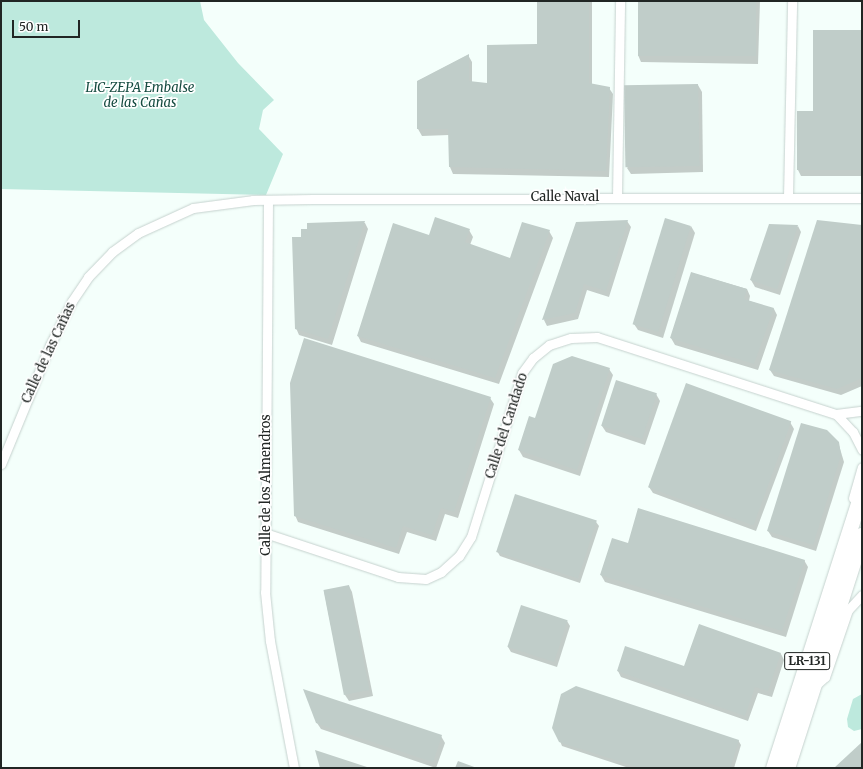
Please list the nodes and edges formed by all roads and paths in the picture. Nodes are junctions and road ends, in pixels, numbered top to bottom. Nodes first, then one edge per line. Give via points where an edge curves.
1 (620, 1) edge
2 (792, 1) edge
3 (617, 197) junction
4 (788, 198) junction
5 (862, 198) edge
6 (268, 200) junction
7 (862, 411) edge
8 (836, 414) junction
9 (862, 450) edge
10 (1, 464) edge
11 (862, 467) edge
12 (862, 491) edge
13 (265, 533) junction
14 (862, 535) edge
15 (842, 554) junction
16 (862, 595) edge
17 (814, 688) junction
18 (294, 768) edge
19 (773, 768) edge
20 (787, 768) edge

1 - 3 street
2 - 4 street
3 - 4 street, Calle Naval
3 - 6 street, Calle Naval
4 - 5 street, Calle Naval
6 - 10 street, Calle de las Cañas via 193,208 138,234 112,252 88,277 72,302 50,345
6 - 13 street, Calle de los Almendros
7 - 8 street, Calle del Candado
8 - 9 street via 854,432
8 - 13 street, Calle del Candado via 597,337 571,338 549,345 533,358 522,373 471,537 459,556 441,572 426,579 398,578
11 - 15 street via 841,534
12 - 15 main road, LR-131
13 - 18 street, Calle de los Almendros via 265,592 270,641
14 - 17 main road, LR-131
15 - 19 main road, LR-131
16 - 17 street via 848,610 825,677
17 - 20 main road, LR-131

